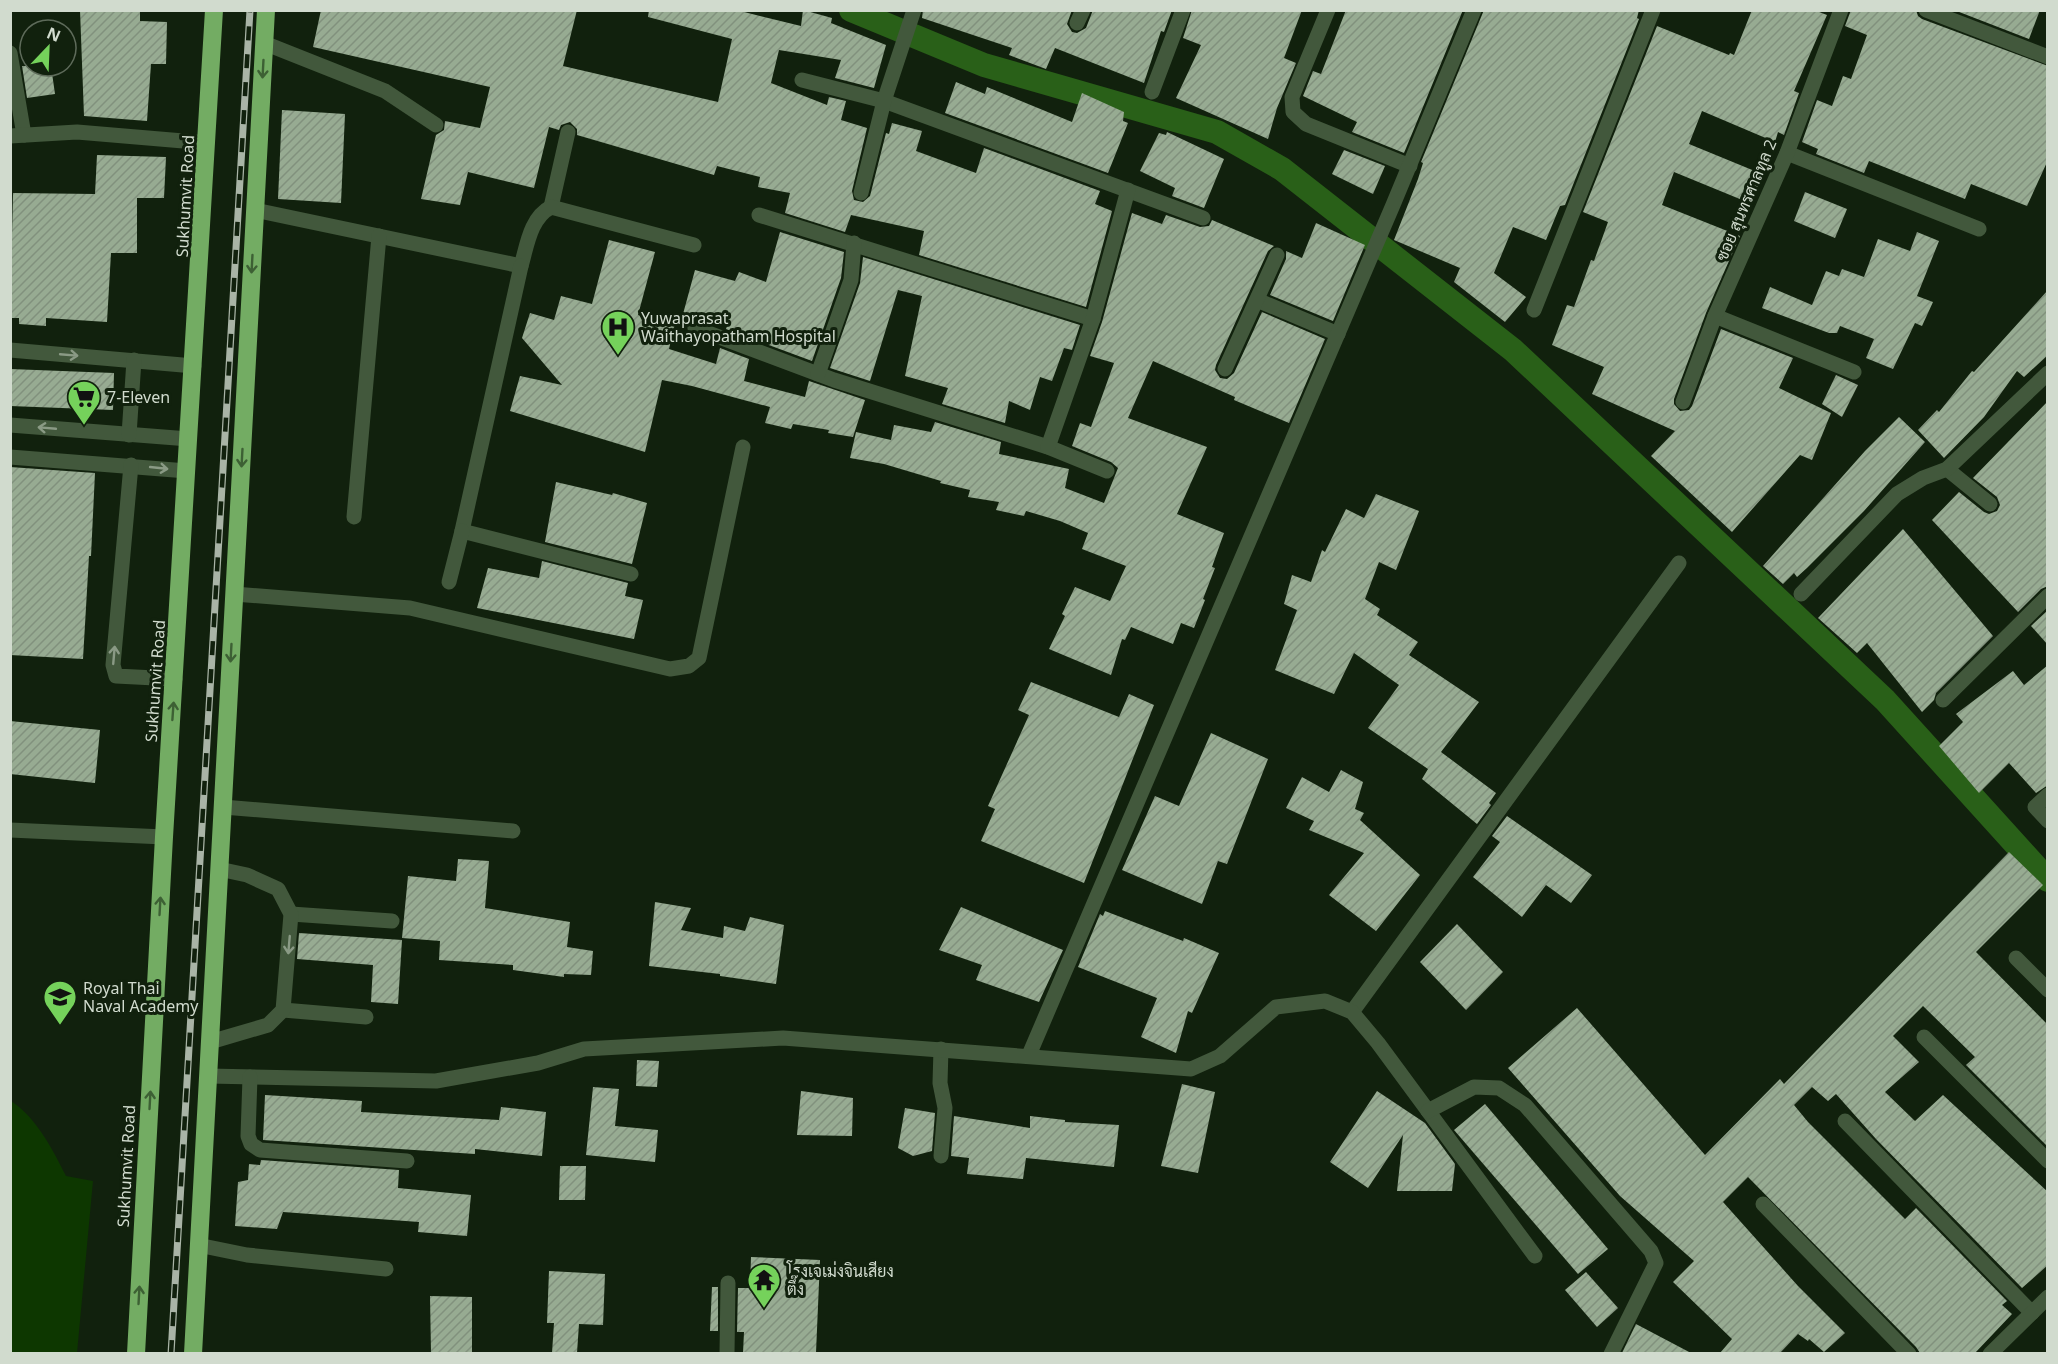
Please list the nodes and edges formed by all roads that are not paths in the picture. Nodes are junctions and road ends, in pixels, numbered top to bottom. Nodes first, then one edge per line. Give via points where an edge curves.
1 (214, 10) edge
2 (266, 10) edge
3 (914, 10) edge
4 (1183, 10) edge
5 (1328, 10) edge
6 (1474, 10) edge
7 (1653, 10) edge
8 (1841, 10) edge
9 (1926, 10) edge
10 (264, 43) junction
11 (10, 53) edge
12 (2048, 57) edge
13 (802, 80) dead end
14 (1152, 92) dead end
15 (884, 100) junction
16 (436, 125) dead end
17 (568, 132) dead end
18 (17, 135) edge
19 (207, 143) junction
20 (1787, 153) junction
21 (1410, 166) junction
22 (1128, 190) junction
23 (861, 193) dead end
24 (551, 207) junction
25 (255, 210) junction
26 (759, 215) dead end
27 (1203, 218) dead end
28 (1979, 229) dead end
29 (379, 236) junction
30 (854, 243) junction
31 (694, 245) dead end
32 (1277, 255) dead end
33 (521, 266) junction
34 (1257, 300) junction
35 (1534, 310) dead end
36 (1715, 316) junction
37 (1093, 319) junction
38 (695, 328) dead end
39 (1338, 334) junction
40 (10, 350) edge
41 (134, 360) junction
42 (194, 366) junction
43 (1225, 369) dead end
44 (1854, 372) dead end
45 (2048, 373) edge
46 (818, 374) junction
47 (1683, 402) dead end
48 (10, 425) edge
49 (129, 435) junction
50 (189, 439) junction
51 (743, 447) dead end
52 (1048, 447) junction
53 (10, 457) edge
54 (131, 465) junction
55 (1947, 470) junction
56 (188, 471) junction
57 (1107, 471) dead end
58 (1990, 504) dead end
59 (354, 517) dead end
60 (462, 531) junction
61 (1679, 563) dead end
62 (631, 574) dead end
63 (448, 582) dead end
64 (234, 594) junction
65 (1801, 594) dead end
66 (2048, 596) edge
67 (175, 679) junction
68 (1943, 700) dead end
69 (2048, 795) edge
70 (223, 807) junction
71 (2048, 821) edge
72 (10, 830) edge
73 (513, 831) dead end
74 (164, 837) junction
75 (219, 869) junction
76 (291, 914) junction
77 (392, 921) dead end
78 (2016, 958) dead end
79 (2048, 990) edge
80 (284, 1010) junction
81 (1352, 1012) junction
82 (366, 1017) dead end
83 (1924, 1037) dead end
84 (210, 1042) junction
85 (941, 1049) junction
86 (1029, 1055) junction
87 (208, 1076) junction
88 (250, 1077) junction
89 (1428, 1111) junction
90 (1845, 1121) dead end
91 (941, 1156) dead end
92 (407, 1161) dead end
93 (2048, 1161) edge
94 (1763, 1204) dead end
95 (198, 1245) junction
96 (1535, 1256) dead end
97 (386, 1269) dead end
98 (728, 1283) dead end
99 (2048, 1297) edge
100 (2032, 1313) junction
101 (136, 1353) edge
102 (193, 1353) edge
103 (726, 1353) edge
104 (1611, 1353) edge
105 (1909, 1353) edge
106 (1990, 1353) edge

1 - 19 highway, Sukhumvit Road
2 - 10 highway
3 - 15 street
4 - 14 street
5 - 21 street via 1292,97 1293,112 1306,124
6 - 21 street
7 - 35 street
8 - 20 street, ซอย สุนทรศาลทูล 2
9 - 12 street
10 - 16 street via 385,92
10 -> 25 highway
11 - 18 street
13 - 15 street
15 - 22 street
15 - 23 street
17 - 24 street
18 - 19 street via 77,132
19 - 42 highway, Sukhumvit Road
20 - 28 street
20 - 36 street, ซอย สุนทรศาลทูล 2
21 - 39 street
22 - 27 street
22 - 37 street
24 - 31 street
24 - 33 street via 542,211 534,223
25 - 29 street
25 -> 64 highway
26 - 30 street
29 - 33 street
29 - 59 street
30 - 37 street
30 - 46 street via 851,280
32 - 34 street
33 - 60 street
34 - 39 street
34 - 43 street
36 - 44 street
36 - 47 street, ซอย สุนทรศาลทูล 2
37 - 52 street
38 - 46 street
39 - 86 street
40 -> 41 street
41 - 42 street
41 - 49 street
42 - 50 highway, Sukhumvit Road
45 - 55 street
46 - 52 street
49 -> 48 street
49 - 50 street
50 - 56 highway, Sukhumvit Road
51 - 64 street via 699,657 689,666 670,669 410,608
52 - 57 street
53 - 54 street
54 -> 56 street
67 -> 54 street via 116,676 113,665
55 - 58 street
55 - 65 street via 1923,478 1898,494
56 - 67 highway, Sukhumvit Road
60 - 62 street
60 - 63 street
61 - 81 street
64 -> 70 highway
66 - 68 street
74 -> 67 highway, Sukhumvit Road
69 - 71 street via 2035,807
70 - 73 street
70 - 75 highway
72 - 74 street
101 -> 74 highway, Sukhumvit Road
75 - 76 street via 247,875 278,889
75 - 84 highway
76 - 77 street
76 -> 80 street
78 - 79 street
80 - 82 street
80 - 84 street via 268,1025
81 - 86 street via 1325,1002 1276,1007 1220,1056 1191,1069
81 - 89 street
83 - 93 street
84 - 87 highway
85 - 86 street
85 - 88 street via 783,1038 584,1049 538,1063 436,1082
85 - 91 street via 940,1083 945,1108
87 - 88 street
87 - 95 highway
88 - 92 street via 248,1136 260,1150
89 - 96 street
89 - 104 street via 1474,1086 1499,1088 1525,1105 1652,1251 1656,1263
90 - 100 street
94 - 105 street
95 - 97 street via 247,1255
95 - 102 highway
98 - 103 street
99 - 100 street
100 - 106 street

